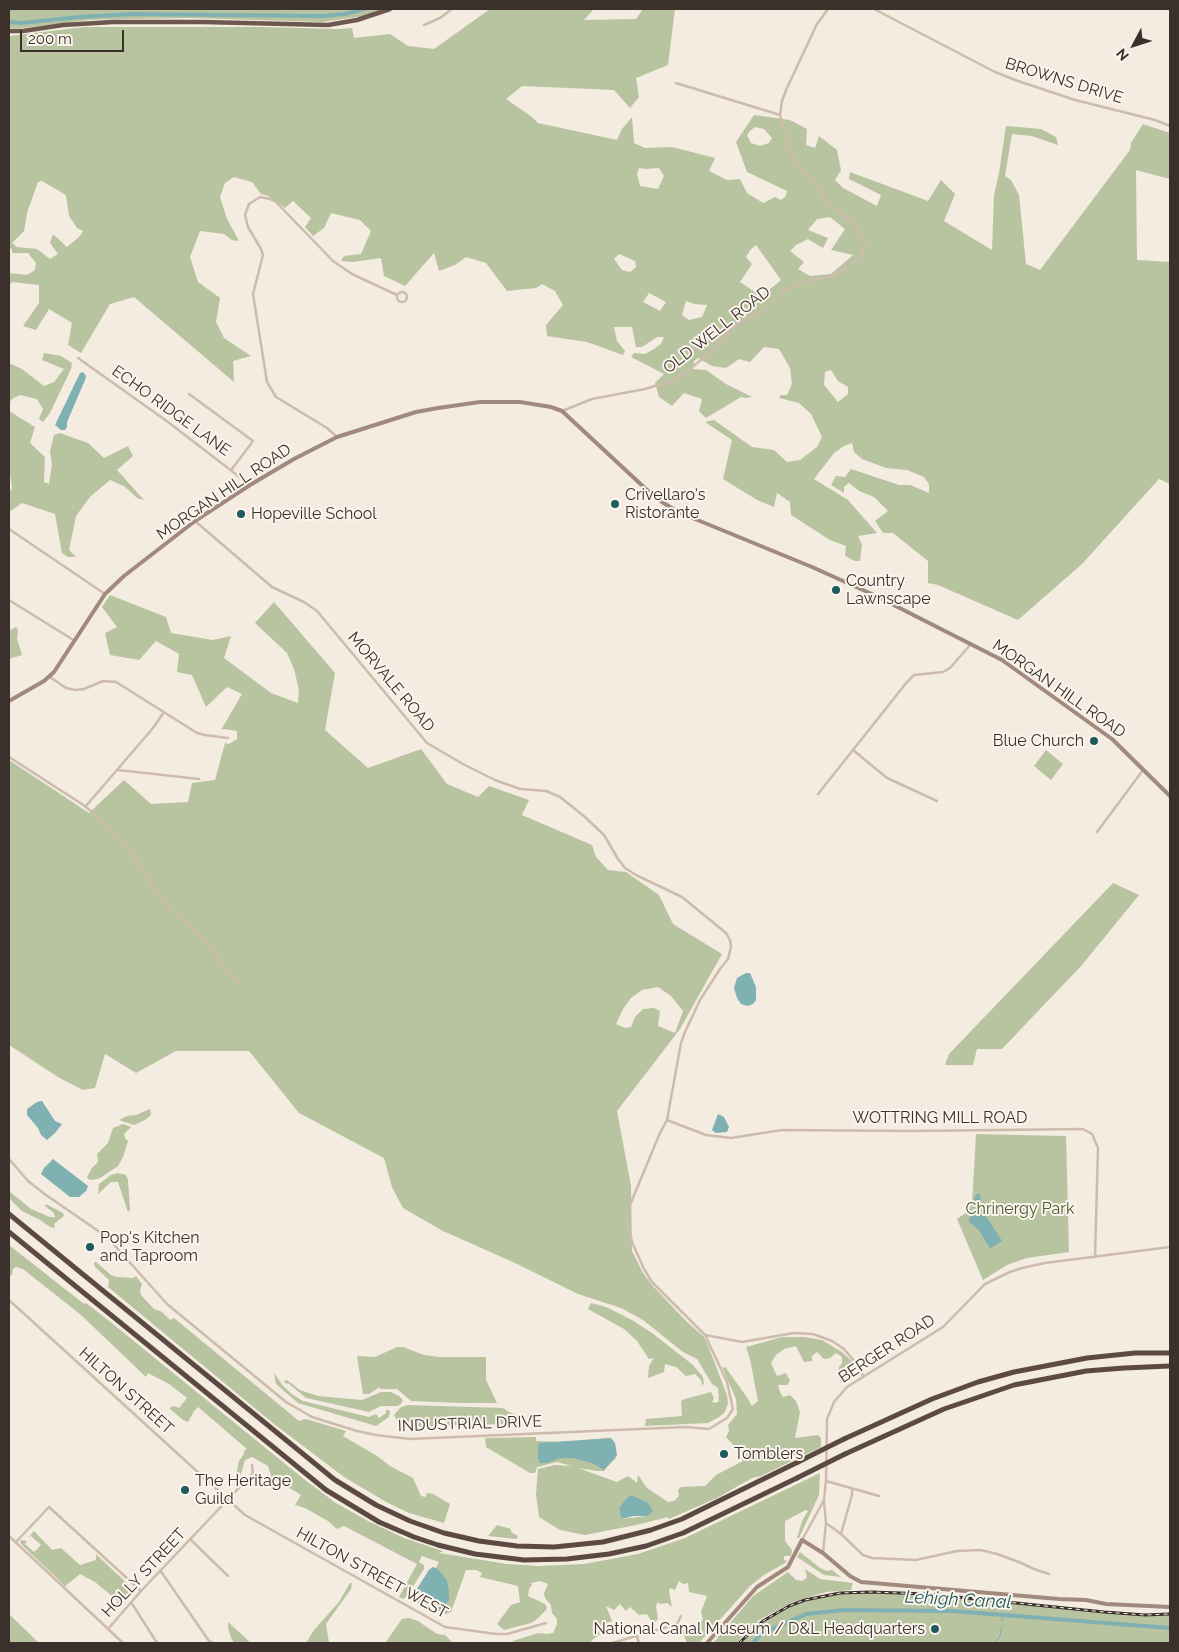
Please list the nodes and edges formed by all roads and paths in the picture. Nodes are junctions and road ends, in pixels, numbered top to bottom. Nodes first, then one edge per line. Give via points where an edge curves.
1 (390, 9) edge
2 (452, 9) edge
3 (828, 9) edge
4 (874, 9) edge
5 (424, 25) dead end
6 (9, 31) edge
7 (676, 83) dead end
8 (780, 115) junction
9 (1170, 126) edge
10 (397, 295) junction
11 (78, 358) dead end
12 (189, 394) dead end
13 (562, 411) junction
14 (337, 437) junction
15 (232, 469) junction
16 (250, 485) junction
17 (195, 522) junction
18 (9, 529) edge
19 (105, 594) junction
20 (9, 600) edge
21 (75, 641) junction
22 (971, 644) junction
23 (50, 677) junction
24 (9, 701) edge
25 (164, 712) junction
26 (228, 738) dead end
27 (853, 750) junction
28 (9, 757) edge
29 (118, 770) junction
30 (1143, 770) junction
31 (199, 780) dead end
32 (818, 794) dead end
33 (1170, 796) edge
34 (937, 801) dead end
35 (86, 806) junction
36 (1097, 832) dead end
37 (239, 984) dead end
38 (667, 1120) junction
39 (9, 1159) edge
40 (9, 1210) edge
41 (9, 1214) edge
42 (29, 1230) junction
43 (9, 1232) edge
44 (9, 1236) edge
45 (1170, 1247) edge
46 (39, 1257) junction
47 (1095, 1257) junction
48 (9, 1300) edge
49 (705, 1335) junction
50 (1170, 1353) edge
51 (1170, 1366) edge
52 (863, 1376) junction
53 (252, 1466) dead end
54 (826, 1480) junction
55 (852, 1488) junction
56 (879, 1496) dead end
57 (229, 1499) junction
58 (824, 1500) junction
59 (826, 1524) junction
60 (841, 1534) junction
61 (9, 1536) edge
62 (190, 1539) junction
63 (802, 1540) junction
64 (16, 1542) junction
65 (823, 1553) junction
66 (160, 1570) junction
67 (1049, 1574) dead end
68 (228, 1576) dead end
69 (141, 1591) junction
70 (131, 1602) junction
71 (1170, 1607) edge
72 (681, 1616) dead end
73 (546, 1624) dead end
74 (678, 1624) junction
75 (108, 1629) junction
76 (681, 1634) dead end
77 (637, 1637) junction
78 (208, 1642) edge
79 (122, 1643) edge
80 (157, 1643) edge
81 (213, 1643) edge
82 (612, 1643) edge
83 (639, 1643) edge
84 (707, 1643) edge

1 - 6 highway via 328,25 113,22
2 - 5 street
3 - 8 street, OLD WELL ROAD via 817,24 786,90
4 - 9 street, BROWNS DRIVE via 1015,80
7 - 8 street
8 - 13 street, OLD WELL ROAD via 788,146 799,166 831,204 858,228 865,246 862,254 833,276 802,282 784,290 763,311 733,327 712,351 671,381 592,400
10 - 10 street via 400,302 406,299 403,292
10 - 14 street via 352,274 333,261 276,202 260,197 249,204 246,221 263,255 254,298 267,382 276,396
11 - 15 street, ECHO RIDGE LANE
12 - 15 street via 253,441
13 - 14 main road, MORGAN HILL ROAD via 520,402 458,404 416,412
13 - 22 main road, MORGAN HILL ROAD via 647,490 678,512 848,583
14 - 16 main road, MORGAN HILL ROAD
15 - 16 street, ECHO RIDGE LANE
16 - 17 main road, MORGAN HILL ROAD
17 - 19 main road, MORGAN HILL ROAD
17 - 38 street, MORVALE ROAD via 272,587 316,611 427,743 488,777 513,787 546,791 560,797 604,835 628,870 682,897 726,933 731,946 728,959 700,1000 681,1043
18 - 19 street
19 - 21 main road, MORGAN HILL ROAD
20 - 21 street
21 - 23 main road, MORGAN HILL ROAD
22 - 27 street via 950,668 914,676 907,682
22 - 30 main road, MORGAN HILL ROAD via 1002,660 1109,737
23 - 24 main road, MORGAN HILL ROAD
23 - 25 street via 73,690 116,682
25 - 26 street via 199,734
25 - 29 street
27 - 32 street
27 - 34 street via 886,778
28 - 35 street
29 - 31 street
29 - 35 street
30 - 33 main road, MORGAN HILL ROAD
30 - 36 street
35 - 37 street via 134,857 163,901 198,933
38 - 47 street, WOTTRING MILL ROAD via 706,1135 731,1138 782,1130 1083,1129 1092,1134 1098,1148
38 - 49 street, MORVALE ROAD via 630,1205 628,1228 652,1282
39 - 49 street, INDUSTRIAL DRIVE via 46,1196 107,1237 180,1316 286,1402 312,1417 357,1431 410,1438 677,1427 709,1429 727,1418 733,1409 727,1382
40 - 42 highway
41 - 42 highway
42 - 50 highway, bridge via 335,1480 410,1521 444,1533 518,1546 554,1547 603,1542 682,1519 844,1439 978,1382 1087,1358
43 - 46 highway
44 - 46 highway
45 - 47 street, BERGER ROAD
46 - 51 highway, bridge via 326,1490 379,1522 414,1537 450,1549 487,1556 576,1559 646,1546 683,1533 944,1409 1014,1386 1086,1371
47 - 52 street, BERGER ROAD via 1022,1268 995,1278 943,1327
48 - 57 street, HILTON STREET
49 - 52 street via 742,1342 794,1333 813,1334 844,1349
52 - 54 street, BERGER ROAD via 839,1395 827,1419
53 - 57 street, HOLLY STREET via 253,1473
54 - 55 street
54 - 58 street, BERGER ROAD
55 - 56 street
55 - 60 street
57 - 62 street, HOLLY STREET
57 - 73 street, HILTON STREET WEST via 245,1515 442,1626 496,1634
58 - 59 street
58 - 63 street, BERGER ROAD
59 - 60 street
59 - 65 street
60 - 67 street via 863,1555 872,1558 916,1560 958,1551 981,1550
61 - 64 street
62 - 66 street, HOLLY STREET
62 - 68 street
63 - 65 main road
63 - 84 main road via 788,1567 757,1587
64 - 69 street via 49,1506
64 - 75 street
65 - 71 main road via 862,1582
66 - 69 street, HOLLY STREET
66 - 78 street
69 - 70 street, HOLLY STREET
70 - 75 street, HOLLY STREET
70 - 80 street
72 - 74 street
74 - 76 street
74 - 77 street
75 - 79 street
77 - 82 street
77 - 83 street
78 - 81 street

